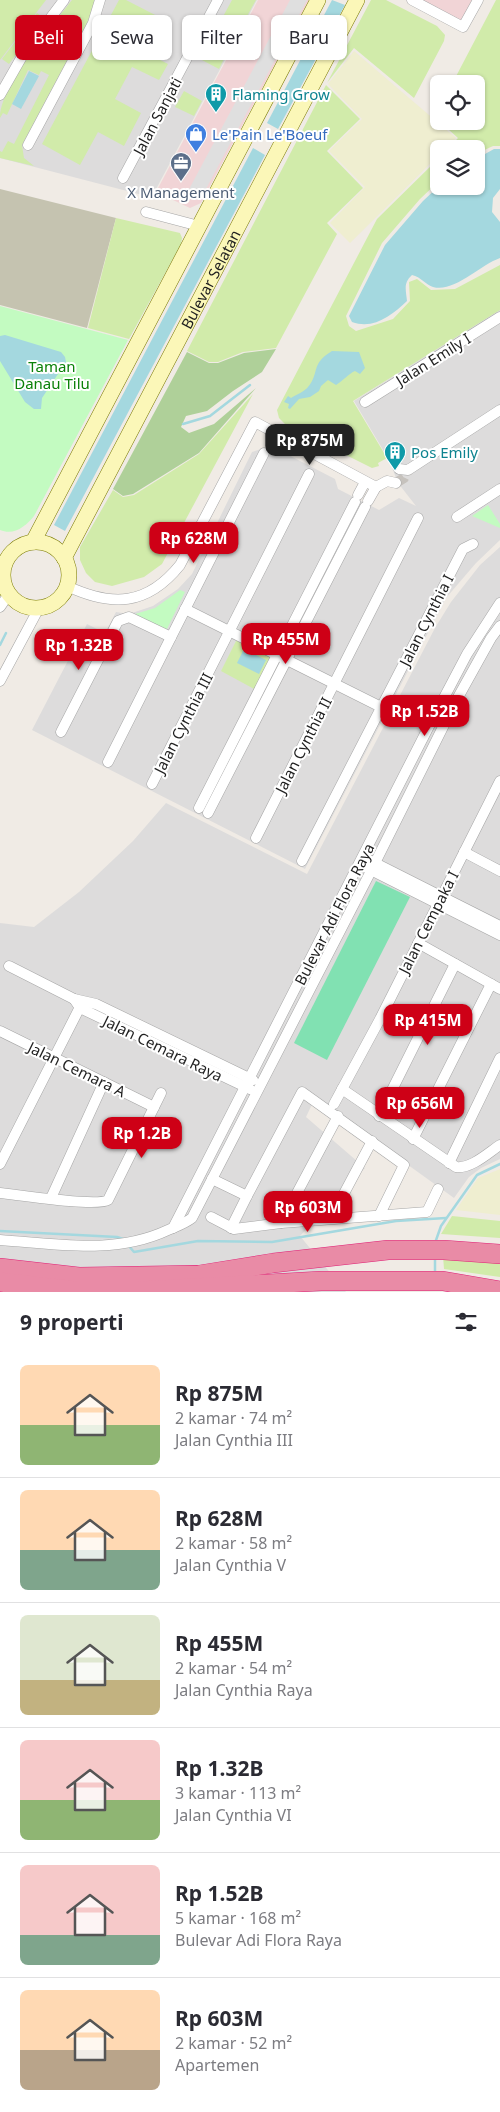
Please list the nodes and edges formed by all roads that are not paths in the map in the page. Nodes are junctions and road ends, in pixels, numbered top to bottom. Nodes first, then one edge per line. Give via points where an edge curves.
1 (64, 0) edge
2 (100, 0) edge
3 (218, 0) edge
4 (318, 0) edge
5 (357, 0) edge
6 (412, 0) edge
7 (478, 0) edge
8 (0, 95) edge
9 (28, 145) dead end
10 (123, 178) dead end
11 (146, 212) dead end
12 (199, 226) junction
13 (500, 317) edge
14 (365, 402) dead end
15 (500, 410) edge
16 (264, 453) dead end
17 (309, 474) dead end
18 (365, 482) junction
19 (376, 487) junction
20 (500, 490) edge
21 (457, 517) dead end
22 (418, 518) dead end
23 (33, 542) junction
24 (473, 544) dead end
25 (5, 555) edge
26 (64, 558) junction
27 (67, 586) junction
28 (9, 594) junction
29 (500, 603) edge
30 (0, 607) edge
31 (39, 608) junction
32 (185, 609) junction
33 (500, 626) edge
34 (230, 631) junction
35 (170, 637) junction
36 (467, 654) junction
37 (277, 655) junction
38 (287, 660) junction
39 (479, 660) junction
40 (0, 681) edge
41 (334, 684) junction
42 (381, 707) junction
43 (61, 732) dead end
44 (108, 762) dead end
45 (500, 781) edge
46 (152, 784) dead end
47 (256, 838) dead end
48 (464, 852) junction
49 (302, 861) dead end
50 (361, 861) junction
51 (373, 867) junction
52 (500, 871) edge
53 (440, 900) junction
54 (500, 926) edge
55 (500, 936) edge
56 (418, 944) junction
57 (455, 964) junction
58 (9, 966) dead end
59 (496, 986) edge
60 (79, 1002) junction
61 (2, 1033) edge
62 (0, 1044) edge
63 (54, 1058) junction
64 (500, 1058) edge
65 (104, 1082) junction
66 (246, 1082) junction
67 (258, 1088) junction
68 (342, 1089) junction
69 (161, 1093) dead end
70 (334, 1104) dead end
71 (154, 1107) junction
72 (338, 1116) junction
73 (379, 1116) junction
74 (413, 1139) junction
75 (372, 1141) junction
76 (500, 1145) edge
77 (449, 1163) junction
78 (0, 1164) edge
79 (212, 1179) junction
80 (438, 1189) dead end
81 (0, 1193) edge
82 (247, 1196) junction
83 (51, 1198) junction
84 (379, 1216) junction
85 (212, 1217) dead end
86 (332, 1218) junction
87 (282, 1222) junction
88 (173, 1228) junction
89 (231, 1228) junction
90 (0, 1240) edge
91 (500, 1254) edge
92 (0, 1268) edge
93 (0, 1282) edge
94 (500, 1291) edge

1 - 8 street via 24,53
2 - 9 street via 93,23
3 - 10 street, Jalan Sanjati
4 - 12 main road
5 - 26 main road, Bulevar Selatan
6 - 7 street via 463,27
11 - 12 street
12 - 23 main road
13 - 14 street, Jalan Emily I
15 - 19 street
16 - 32 street
17 - 34 street, Jalan Cynthia III
18 - 19 street
18 - 27 street via 255,422 180,565 168,580 151,592 132,598 89,596
18 - 37 street
19 - 38 street
20 - 21 street
22 - 41 street, Jalan Cynthia II
23 - 25 main road
23 - 26 main road via 47,544
24 - 42 street, Jalan Cynthia I via 463,549
25 - 28 main road via 3,579
26 - 27 main road via 69,572
27 - 31 main road via 53,603
28 - 30 street
28 - 31 main road via 25,606
29 - 36 street, Bulevar Adi Flora Raya
31 - 40 street
32 - 34 street
32 - 35 street
33 - 39 street, Bulevar Adi Flora Raya
34 - 37 street
34 - 46 street, Jalan Cynthia III
35 - 43 street via 129,616 118,621
35 - 44 street
36 - 39 street
36 - 50 street, Bulevar Adi Flora Raya
37 - 38 street
37 - 38 street via 203,810
38 - 41 street
39 - 51 street, Bulevar Adi Flora Raya
41 - 42 street
41 - 47 street, Jalan Cynthia II
42 - 49 street, Jalan Cynthia I
45 - 48 street, Jalan Cempaka I
48 - 52 street
48 - 53 street, Jalan Cempaka I
50 - 51 street
50 - 66 street, Bulevar Adi Flora Raya
51 - 53 street
51 - 67 street, Bulevar Adi Flora Raya
53 - 54 street
53 - 55 street
53 - 56 street, Jalan Cempaka I
56 - 57 street
56 - 68 street, Jalan Cempaka I
57 - 59 street
57 - 73 street
58 - 60 street, Jalan Cemara Raya
59 - 74 street
60 - 63 street
60 - 66 street, Jalan Cemara Raya
61 - 62 street
61 - 63 street, Jalan Cemara A
63 - 65 street, Jalan Cemara A
63 - 78 street
64 - 77 street
65 - 71 street, Jalan Cemara A
65 - 83 street
66 - 67 street, Jalan Cemara Raya
66 - 88 street, Bulevar Adi Flora Raya
67 - 79 street, Bulevar Adi Flora Raya
68 - 70 street, Jalan Cempaka I
68 - 73 street
69 - 71 street
71 - 83 street via 108,1200 86,1202
72 - 75 street
72 - 82 street via 302,1092
72 - 87 street
73 - 74 street
74 - 77 street
75 - 84 street via 404,1165
75 - 86 street
76 - 77 street via 462,1168
79 - 82 street
79 - 88 street, Bulevar Adi Flora Raya via 192,1218
80 - 84 street via 427,1212
81 - 83 street
82 - 89 street
84 - 86 street
85 - 89 street
86 - 87 street
87 - 89 street
88 - 90 street, Bulevar Adi Flora Raya via 127,1244 90,1246
91 - 92 highway via 388,1250 199,1275 79,1277
93 - 94 highway via 76,1291 138,1291 321,1281 443,1281

